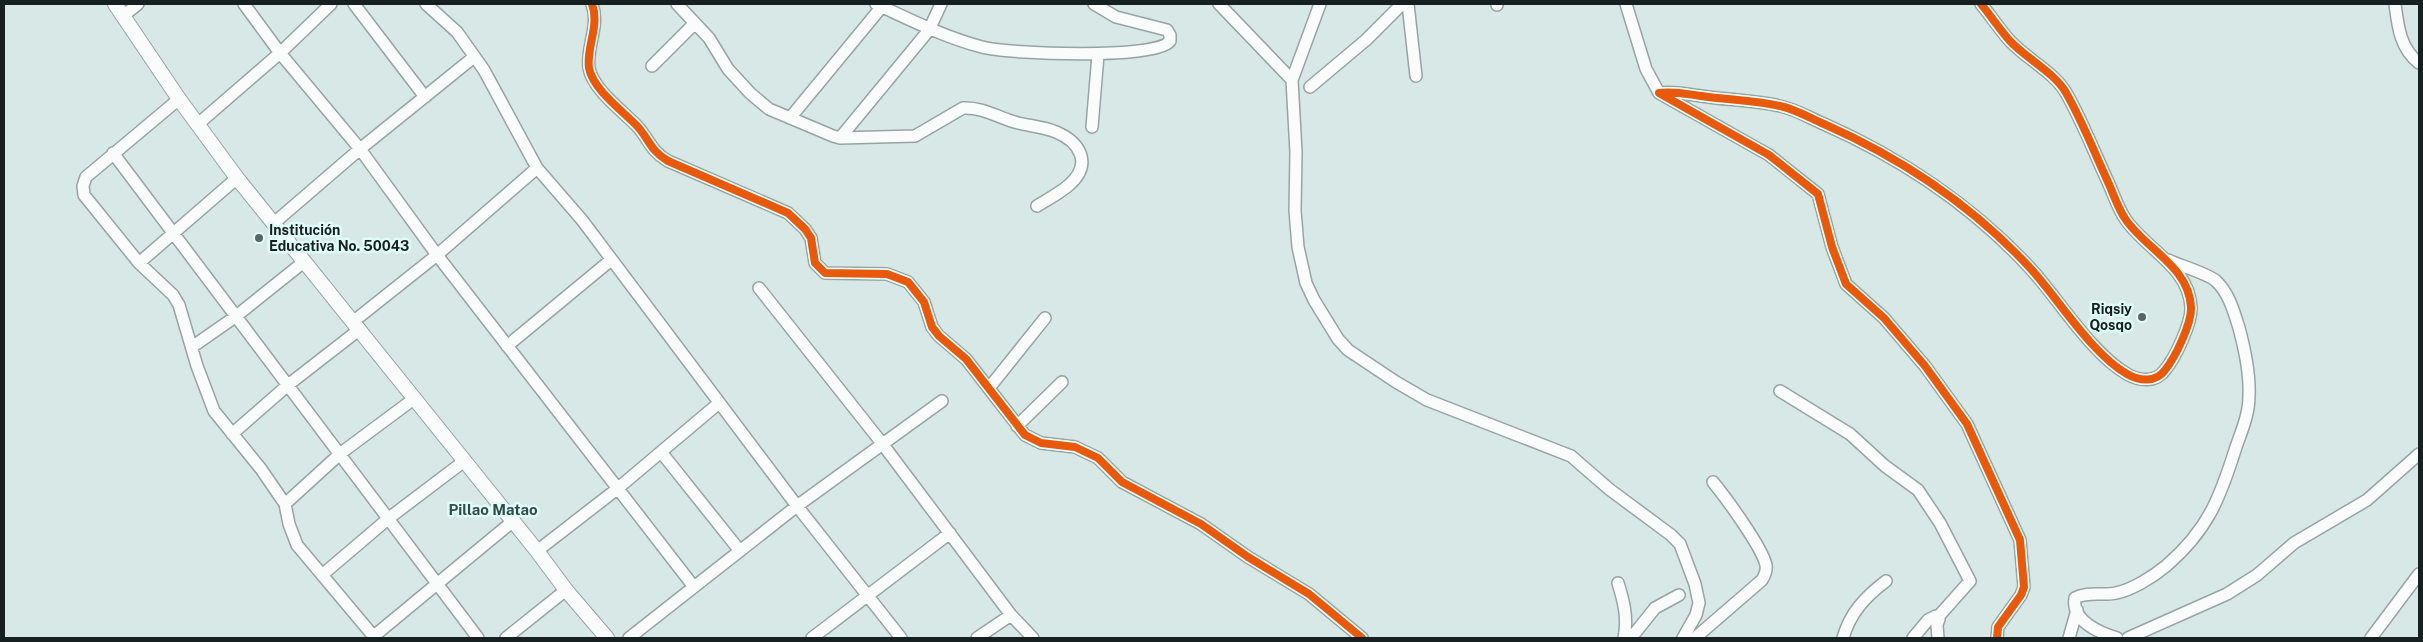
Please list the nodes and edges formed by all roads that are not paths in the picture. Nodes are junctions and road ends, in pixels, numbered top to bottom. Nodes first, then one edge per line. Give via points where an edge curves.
1 (115, 4) edge
2 (138, 4) edge
3 (244, 4) edge
4 (331, 4) edge
5 (354, 4) edge
6 (426, 4) edge
7 (592, 4) edge
8 (677, 4) edge
9 (941, 4) edge
10 (1094, 4) edge
11 (1219, 4) edge
12 (1320, 4) edge
13 (1402, 4) edge
14 (1408, 4) edge
15 (1626, 4) edge
16 (1981, 4) edge
17 (2396, 4) edge
18 (881, 5) edge
19 (123, 16) junction
20 (695, 23) junction
21 (929, 30) junction
22 (280, 53) junction
23 (1098, 55) junction
24 (474, 57) junction
25 (2419, 63) edge
26 (652, 66) dead end
27 (1416, 76) dead end
28 (1292, 80) junction
29 (1310, 87) dead end
30 (1659, 93) junction
31 (425, 97) junction
32 (179, 99) junction
33 (790, 118) junction
34 (198, 124) junction
35 (1092, 127) dead end
36 (840, 138) junction
37 (360, 149) junction
38 (113, 153) junction
39 (538, 168) junction
40 (237, 178) junction
41 (1037, 206) dead end
42 (274, 223) junction
43 (175, 233) junction
44 (437, 254) junction
45 (612, 260) junction
46 (2168, 260) junction
47 (305, 261) junction
48 (140, 263) junction
49 (759, 288) dead end
50 (235, 317) junction
51 (1045, 318) dead end
52 (357, 325) junction
53 (507, 346) junction
54 (192, 348) junction
55 (1062, 382) dead end
56 (288, 385) junction
57 (989, 388) junction
58 (1780, 391) dead end
59 (415, 398) junction
60 (942, 401) dead end
61 (719, 404) junction
62 (1017, 426) junction
63 (232, 434) junction
64 (882, 442) junction
65 (661, 452) junction
66 (341, 454) junction
67 (2419, 454) edge
68 (464, 462) junction
69 (1714, 482) dead end
70 (617, 489) junction
71 (285, 504) junction
72 (796, 506) junction
73 (389, 518) junction
74 (512, 522) junction
75 (950, 533) junction
76 (537, 551) junction
77 (740, 551) junction
78 (2419, 574) edge
79 (322, 575) junction
80 (1886, 581) dead end
81 (436, 583) junction
82 (1618, 583) dead end
83 (694, 587) junction
84 (566, 590) junction
85 (1679, 595) dead end
86 (868, 596) junction
87 (2077, 610) junction
88 (1011, 614) junction
89 (1938, 617) junction
90 (374, 637) edge
91 (478, 638) edge
92 (506, 638) edge
93 (607, 638) edge
94 (629, 638) edge
95 (812, 638) edge
96 (901, 638) edge
97 (977, 638) edge
98 (1033, 638) edge
99 (1362, 638) edge
100 (1624, 638) edge
101 (1632, 638) edge
102 (1683, 638) edge
103 (1696, 638) edge
104 (1843, 638) edge
105 (1913, 638) edge
106 (1938, 638) edge
107 (1997, 638) edge
108 (2069, 638) edge
109 (2117, 638) edge
110 (2128, 638) edge
111 (2371, 638) edge

1 - 19 street
2 - 19 street
3 - 22 street
4 - 22 street
5 - 31 street
6 - 24 street via 457,32
7 - 57 street via 595,20 589,68 592,77 639,129 655,153 788,213 805,228 811,238 815,263 825,273 887,274 908,282 924,302 932,327 966,359
8 - 20 street
9 - 21 street
10 - 23 street via 1116,18 1167,30 1170,35 1168,43 1159,48
11 - 28 street
12 - 28 street
13 - 29 street via 1366,40
14 - 27 street
15 - 30 street via 1646,69
16 - 46 street via 2011,42 2063,88 2126,220
17 - 25 street via 2398,30 2404,45
18 - 21 street
18 - 33 street
19 - 32 street
20 - 26 street
20 - 33 street via 744,87 768,109
21 - 23 street via 984,48
21 - 36 street
22 - 34 street
22 - 37 street
23 - 35 street
24 - 31 street
24 - 39 street
28 - 102 street via 1298,247 1306,283 1338,339 1361,358 1427,400 1571,456 1609,490 1670,535 1680,544 1699,603
30 - 46 street via 1678,91 1782,106 1850,136 1902,165 2003,240 2105,356 2126,374 2140,380 2163,374 2182,339 2192,310 2188,291
30 - 107 street via 1769,154 1818,194 1846,284 1884,318 1925,366 1967,424 2020,540 2024,587 1998,627
31 - 37 street
32 - 34 street
32 - 38 street
33 - 36 street
34 - 40 street
36 - 41 street via 915,136 963,108 1055,131 1072,141 1081,152 1081,164 1069,185
37 - 42 street
37 - 44 street
38 - 43 street
38 - 48 street via 86,177 84,195
39 - 44 street
39 - 45 street
40 - 42 street
40 - 43 street
42 - 47 street
43 - 48 street
43 - 50 street
44 - 52 street
44 - 53 street
45 - 53 street
45 - 61 street
46 - 87 street via 2215,279 2224,290 2247,355 2248,416 2218,501 2206,524 2186,548 2164,567 2131,587 2116,593 2075,598
47 - 50 street
47 - 52 street
48 - 54 street via 173,295
49 - 64 street
50 - 54 street
50 - 56 street
51 - 57 street
52 - 56 street
52 - 59 street
53 - 70 street
54 - 63 street via 214,411
55 - 62 street
56 - 63 street
56 - 66 street
57 - 62 street
58 - 89 street via 1850,434 1884,466 1918,490 1940,523 1970,582
59 - 66 street
59 - 68 street
60 - 64 street
61 - 65 street
61 - 72 street
62 - 99 street via 1033,440 1075,446 1098,458 1122,482 1202,524 1309,594
63 - 71 street
64 - 72 street
64 - 75 street
65 - 70 street
65 - 77 street
66 - 71 street
66 - 73 street
67 - 110 street via 2367,500 2294,543 2250,580 2227,594
68 - 73 street
68 - 74 street
69 - 103 street via 1763,556 1766,572 1762,580
70 - 76 street
70 - 83 street
71 - 79 street via 297,545
72 - 77 street
72 - 86 street
73 - 79 street
73 - 81 street
74 - 76 street
74 - 81 street
75 - 86 street
75 - 88 street
76 - 84 street
77 - 83 street
78 - 111 street
79 - 90 street
80 - 104 street via 1856,609
81 - 90 street
81 - 91 street
82 - 100 street via 1624,605
83 - 94 street
84 - 92 street
84 - 93 street
85 - 101 street via 1655,608
86 - 95 street
86 - 96 street
87 - 108 street
87 - 109 street via 2081,620
88 - 97 street
88 - 98 street
89 - 105 street via 1928,620
89 - 106 street

